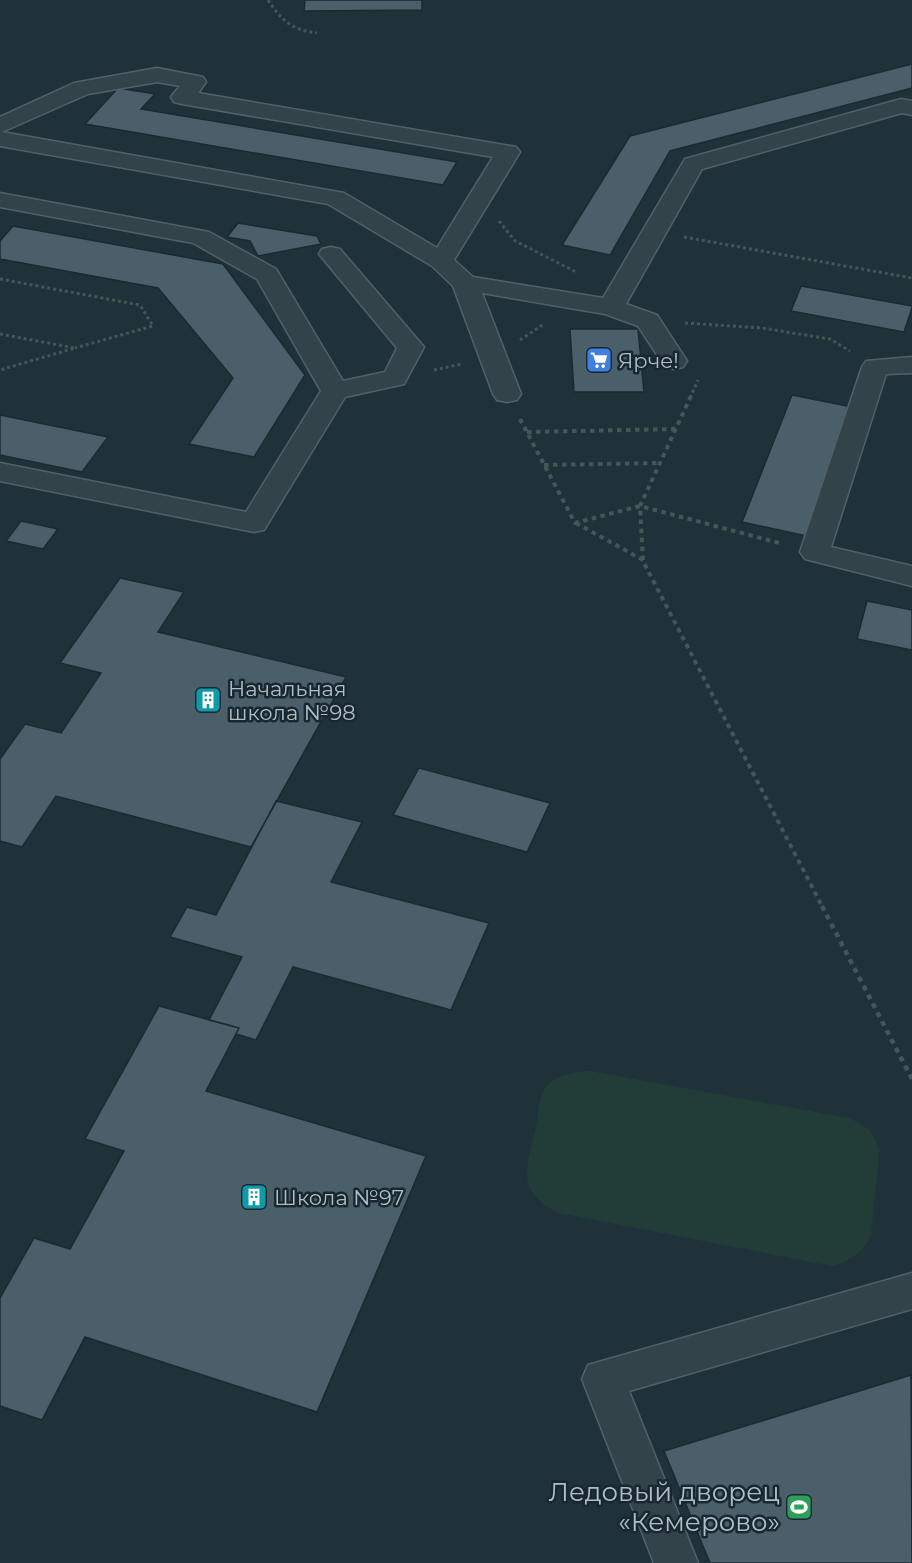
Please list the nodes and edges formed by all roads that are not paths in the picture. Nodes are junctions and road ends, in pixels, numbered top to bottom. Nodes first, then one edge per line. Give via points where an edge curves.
1 (912, 108) edge
2 (0, 126) edge
3 (0, 139) edge
4 (0, 200) edge
5 (331, 254) dead end
6 (441, 261) junction
7 (465, 283) junction
8 (610, 307) junction
9 (674, 361) road end
10 (912, 365) edge
11 (335, 391) junction
12 (507, 394) road end
13 (0, 472) edge
14 (912, 576) edge
15 (912, 1291) edge
16 (676, 1563) edge

1 - 8 lane via 901,106 693,164
2 - 6 lane via 82,88 157,75 195,82 182,97 508,152
3 - 6 lane via 335,198
4 - 11 lane via 200,237 267,274
5 - 11 lane via 411,347 395,378
6 - 7 lane
7 - 8 lane
7 - 12 lane
8 - 9 lane via 648,321
10 - 14 lane via 875,367 815,552
11 - 13 lane via 254,523
15 - 16 lane via 603,1379

